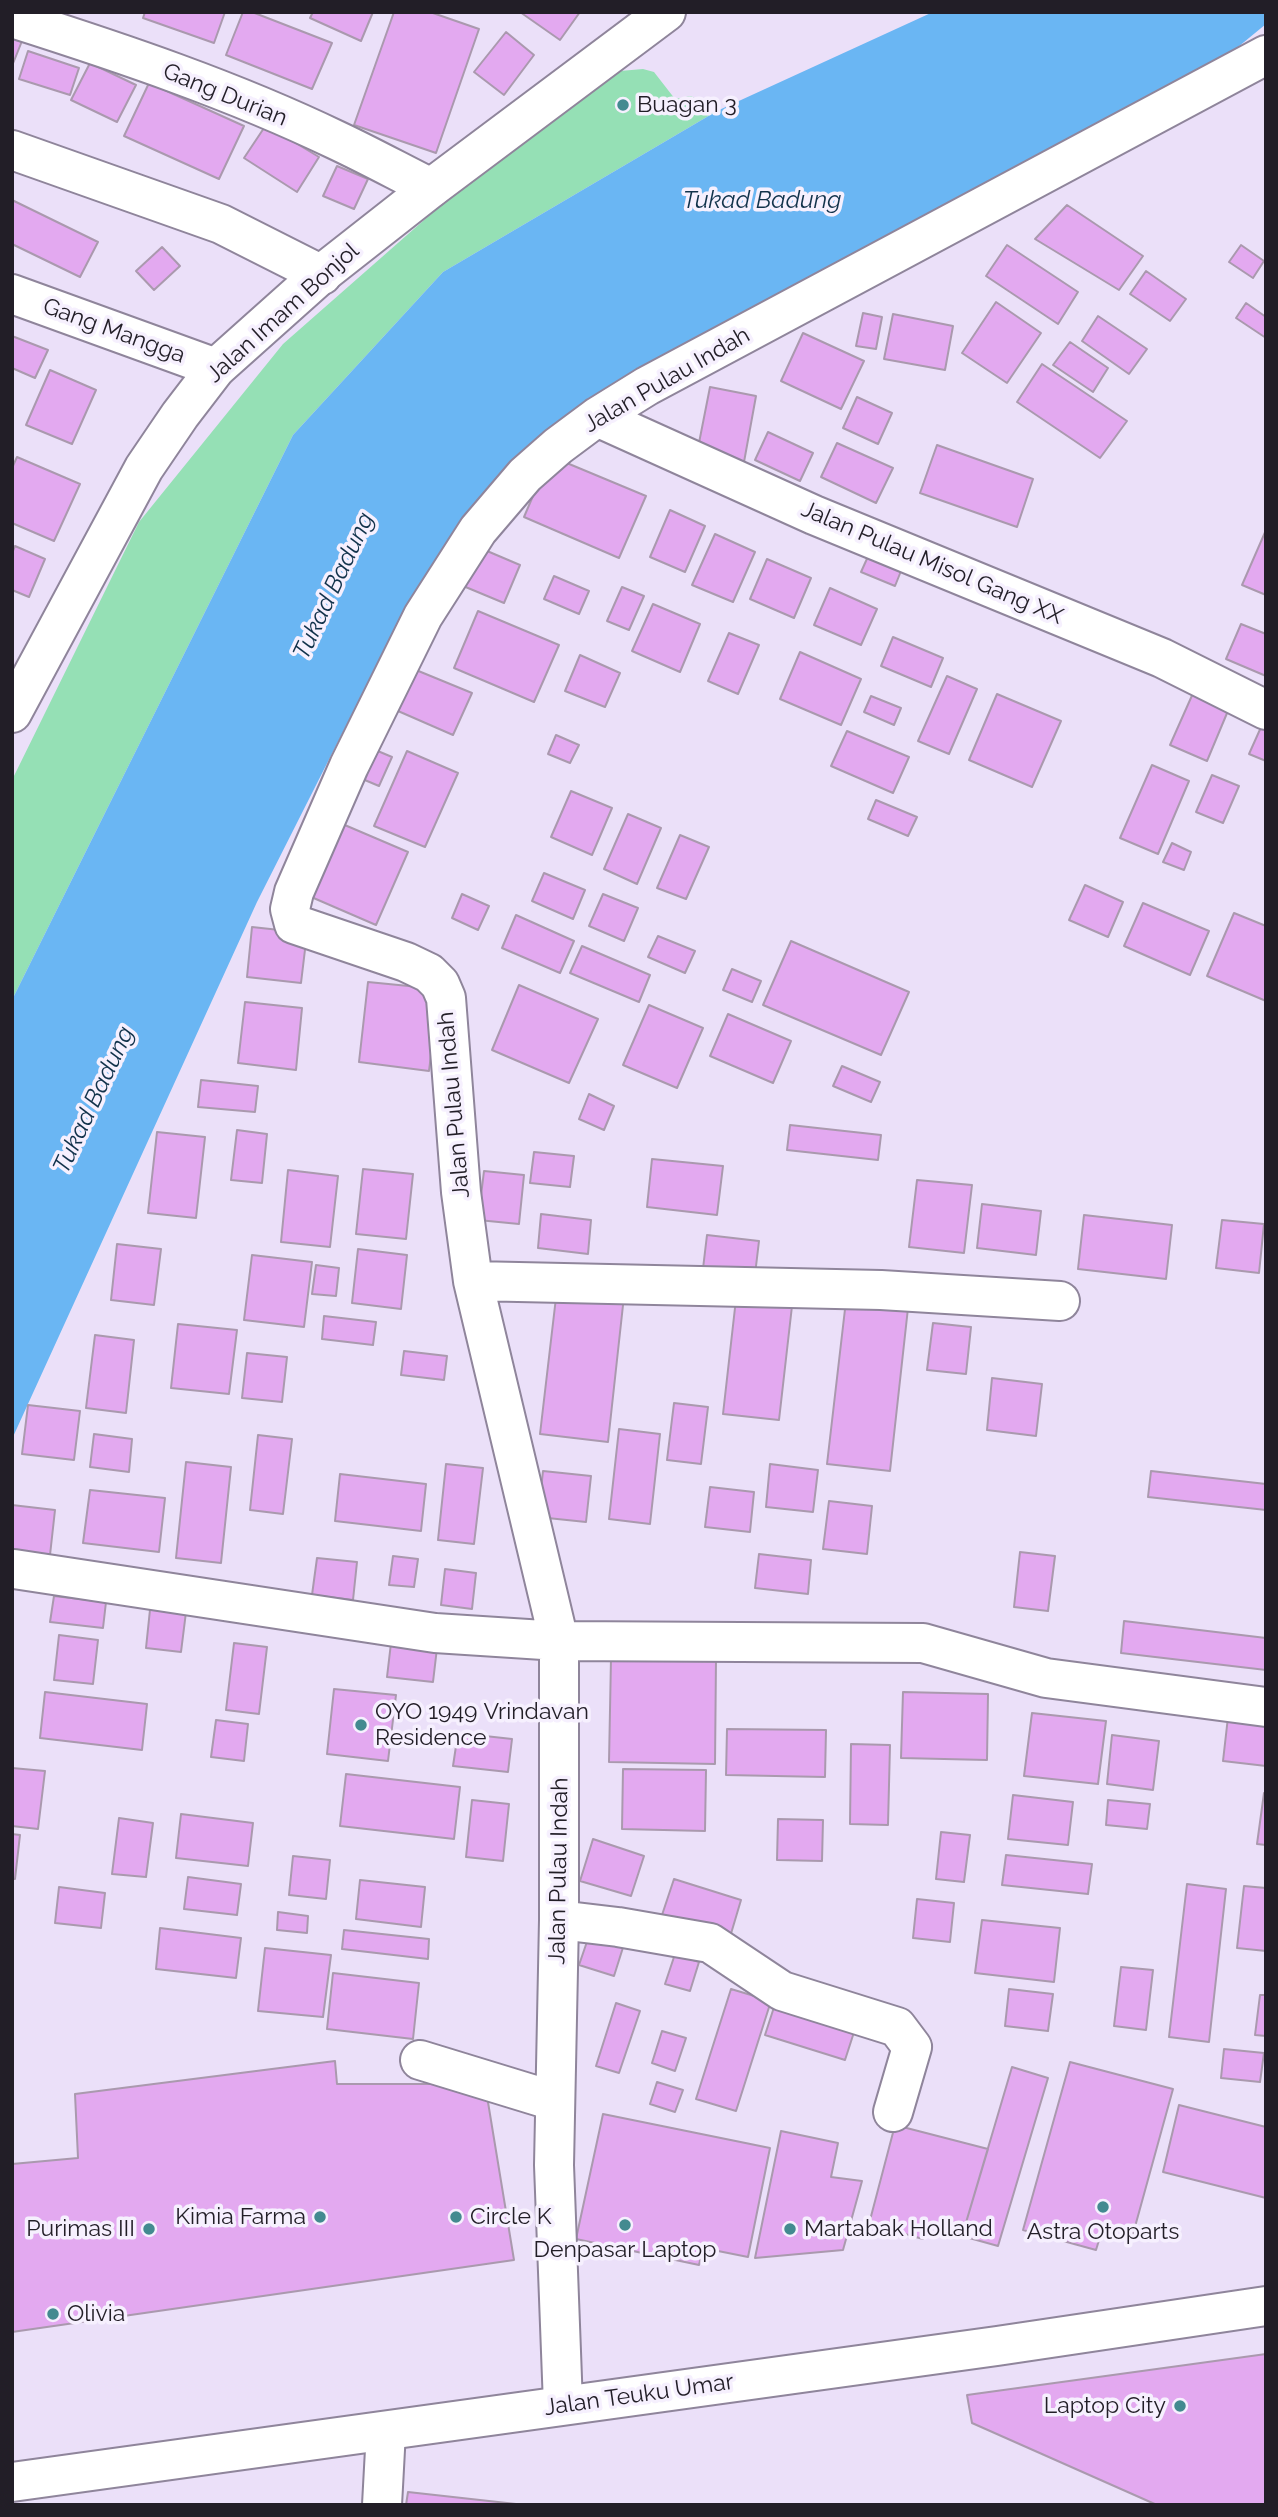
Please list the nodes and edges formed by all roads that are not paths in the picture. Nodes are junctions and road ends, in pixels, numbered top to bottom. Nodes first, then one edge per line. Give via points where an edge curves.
1 (666, 12) edge
2 (12, 18) edge
3 (1266, 55) edge
4 (12, 150) edge
5 (431, 188) junction
6 (322, 275) junction
7 (12, 294) edge
8 (216, 368) junction
9 (597, 417) junction
10 (1266, 710) edge
11 (12, 713) edge
12 (474, 1281) junction
13 (1060, 1301) dead end
14 (14, 1569) edge
15 (559, 1641) junction
16 (1266, 1707) edge
17 (559, 1920) junction
18 (420, 2060) dead end
19 (554, 2101) junction
20 (893, 2112) dead end
21 (1266, 2306) edge
22 (563, 2405) junction
23 (386, 2431) junction
24 (12, 2482) edge
25 (382, 2505) edge

1 - 5 main road, Jalan Imam Bonjol
2 - 5 main road, Gang Durian via 222,91 334,139
3 - 9 main road, Jalan Pulau Indah
4 - 6 main road via 221,225
5 - 6 main road, Jalan Imam Bonjol
6 - 8 main road, Jalan Imam Bonjol
7 - 8 main road, Gang Mangga
8 - 11 main road, Jalan Imam Bonjol via 144,468
9 - 10 main road, Jalan Pulau Misol Gang XX via 814,515 1162,658
9 - 12 main road, Jalan Pulau Indah via 525,475 478,530 423,616 349,766 290,909 294,924 406,962 440,984 446,998 461,1192
12 - 13 main road via 881,1290
12 - 15 main road, Jalan Pulau Indah
14 - 15 main road via 435,1633
15 - 16 main road via 923,1643 1046,1678
15 - 17 main road, Jalan Pulau Indah
17 - 19 main road, Jalan Pulau Indah
17 - 20 main road via 710,1943 782,1991 897,2027 912,2047
18 - 19 main road
19 - 22 main road, Jalan Pulau Indah
21 - 22 main road, Jalan Teuku Umar
22 - 23 main road, Jalan Teuku Umar
23 - 24 main road, Jalan Teuku Umar
23 - 25 main road

